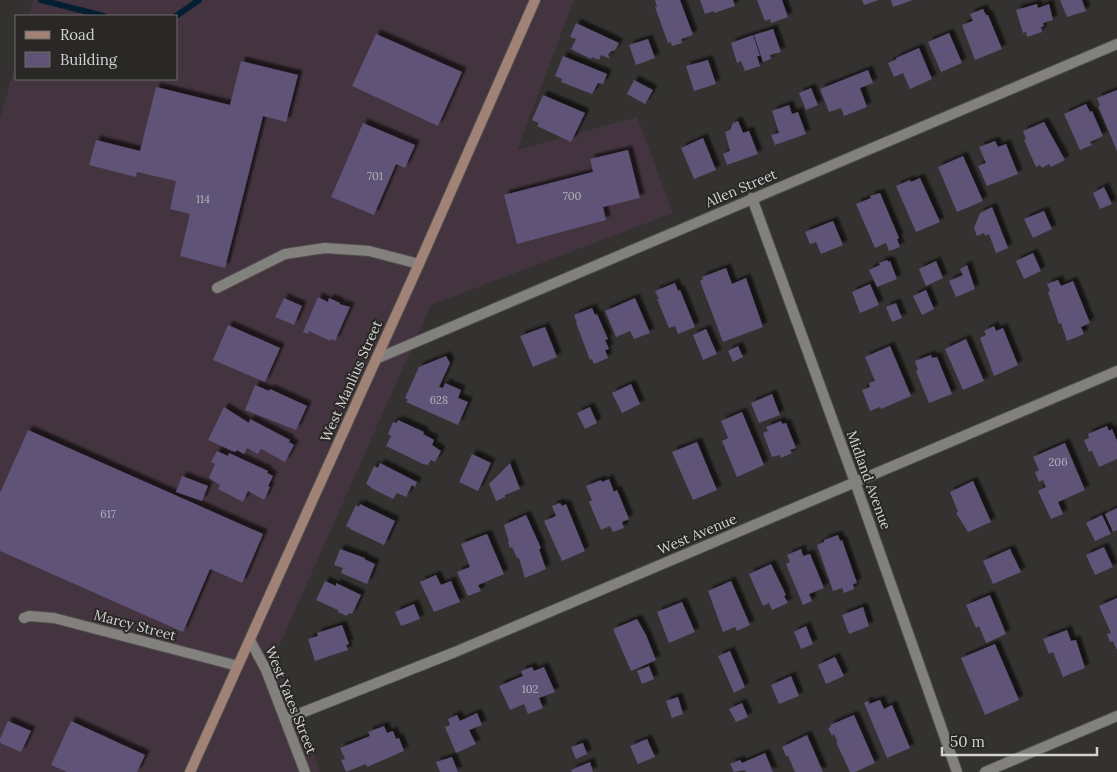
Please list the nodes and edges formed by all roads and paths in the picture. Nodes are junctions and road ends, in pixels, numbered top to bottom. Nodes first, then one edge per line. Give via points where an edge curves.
1 (535, 0) edge
2 (1117, 44) edge
3 (752, 198) junction
4 (419, 264) junction
5 (217, 288) dead end
6 (376, 358) junction
7 (1117, 372) edge
8 (855, 482) junction
9 (24, 618) dead end
10 (250, 640) junction
11 (238, 666) junction
12 (1117, 716) edge
13 (286, 719) junction
14 (190, 772) edge
15 (305, 772) edge
16 (957, 772) edge
17 (985, 772) edge

1 - 4 main road, West Manlius Street
2 - 3 street, Allen Street
3 - 6 street, Allen Street
3 - 8 street, Midland Avenue
4 - 5 street via 369,251 325,248 285,254
4 - 6 main road, West Manlius Street
6 - 10 main road, West Manlius Street
7 - 8 street, West Avenue
8 - 13 street, West Avenue via 456,652
8 - 16 street, Midland Avenue
9 - 11 street, Marcy Street via 54,618
10 - 11 main road, West Manlius Street
10 - 13 street, West Yates Street
11 - 14 main road, West Manlius Street
12 - 17 street
13 - 15 street, West Yates Street

